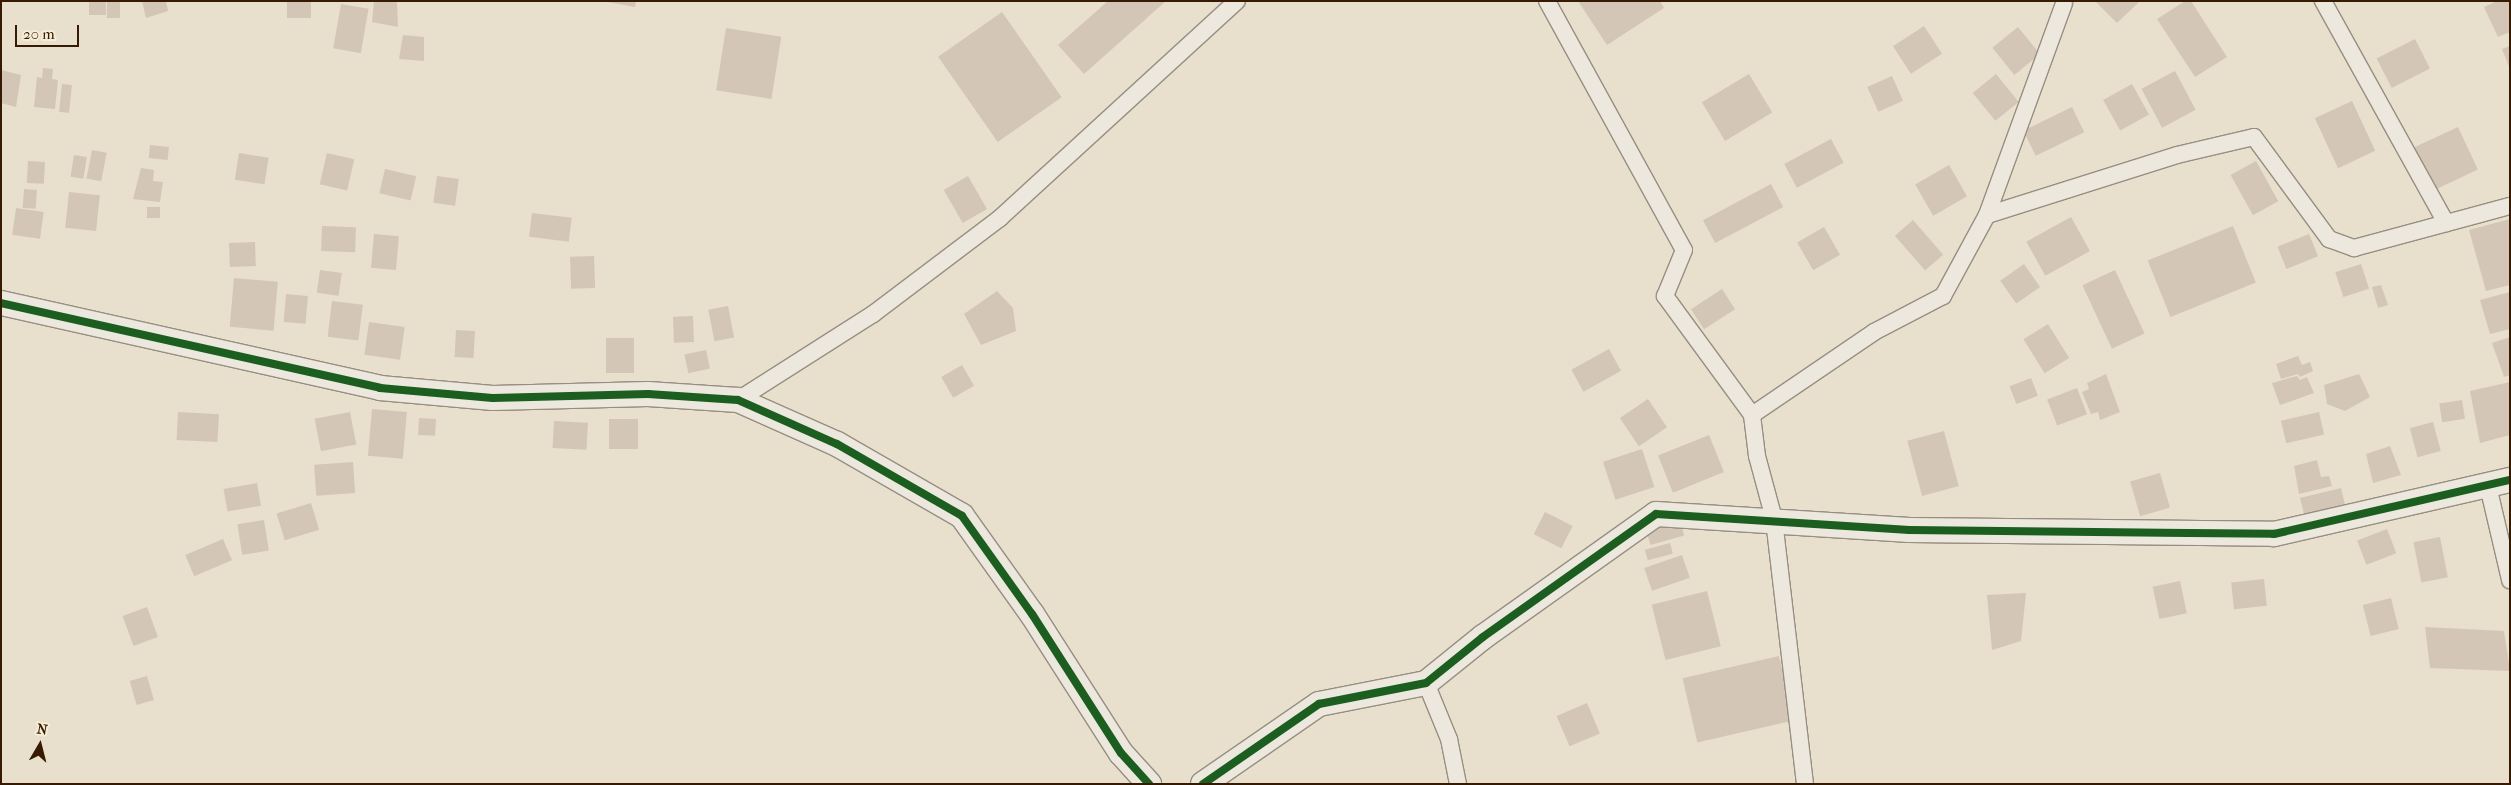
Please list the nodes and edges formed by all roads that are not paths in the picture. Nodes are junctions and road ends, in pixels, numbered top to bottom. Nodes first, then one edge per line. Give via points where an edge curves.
1 (1237, 1) edge
2 (1547, 1) edge
3 (2323, 1) edge
4 (2064, 4) dead end
5 (2510, 206) edge
6 (1987, 214) junction
7 (2446, 222) junction
8 (1, 303) edge
9 (738, 400) junction
10 (1752, 415) junction
11 (2499, 483) edge
12 (1774, 519) junction
13 (2510, 580) edge
14 (1426, 683) junction
15 (1149, 784) edge
16 (1203, 784) edge
17 (1458, 784) edge
18 (1805, 784) edge

1 - 9 street via 1000,218 872,314
2 - 10 street via 1684,250 1665,296
3 - 7 street
4 - 6 street
5 - 7 street
6 - 7 street via 2176,155 2254,138 2329,239 2354,248
6 - 10 street via 1943,296 1874,332
8 - 9 street via 380,388 493,398 648,394
9 - 15 street via 837,444 962,516 1038,622 1121,753
10 - 12 street via 1757,456
11 - 12 street via 2274,534 1909,530
11 - 13 street
12 - 14 street via 1656,514 1483,636
12 - 18 street
14 - 16 street via 1319,704
14 - 17 street via 1449,739

